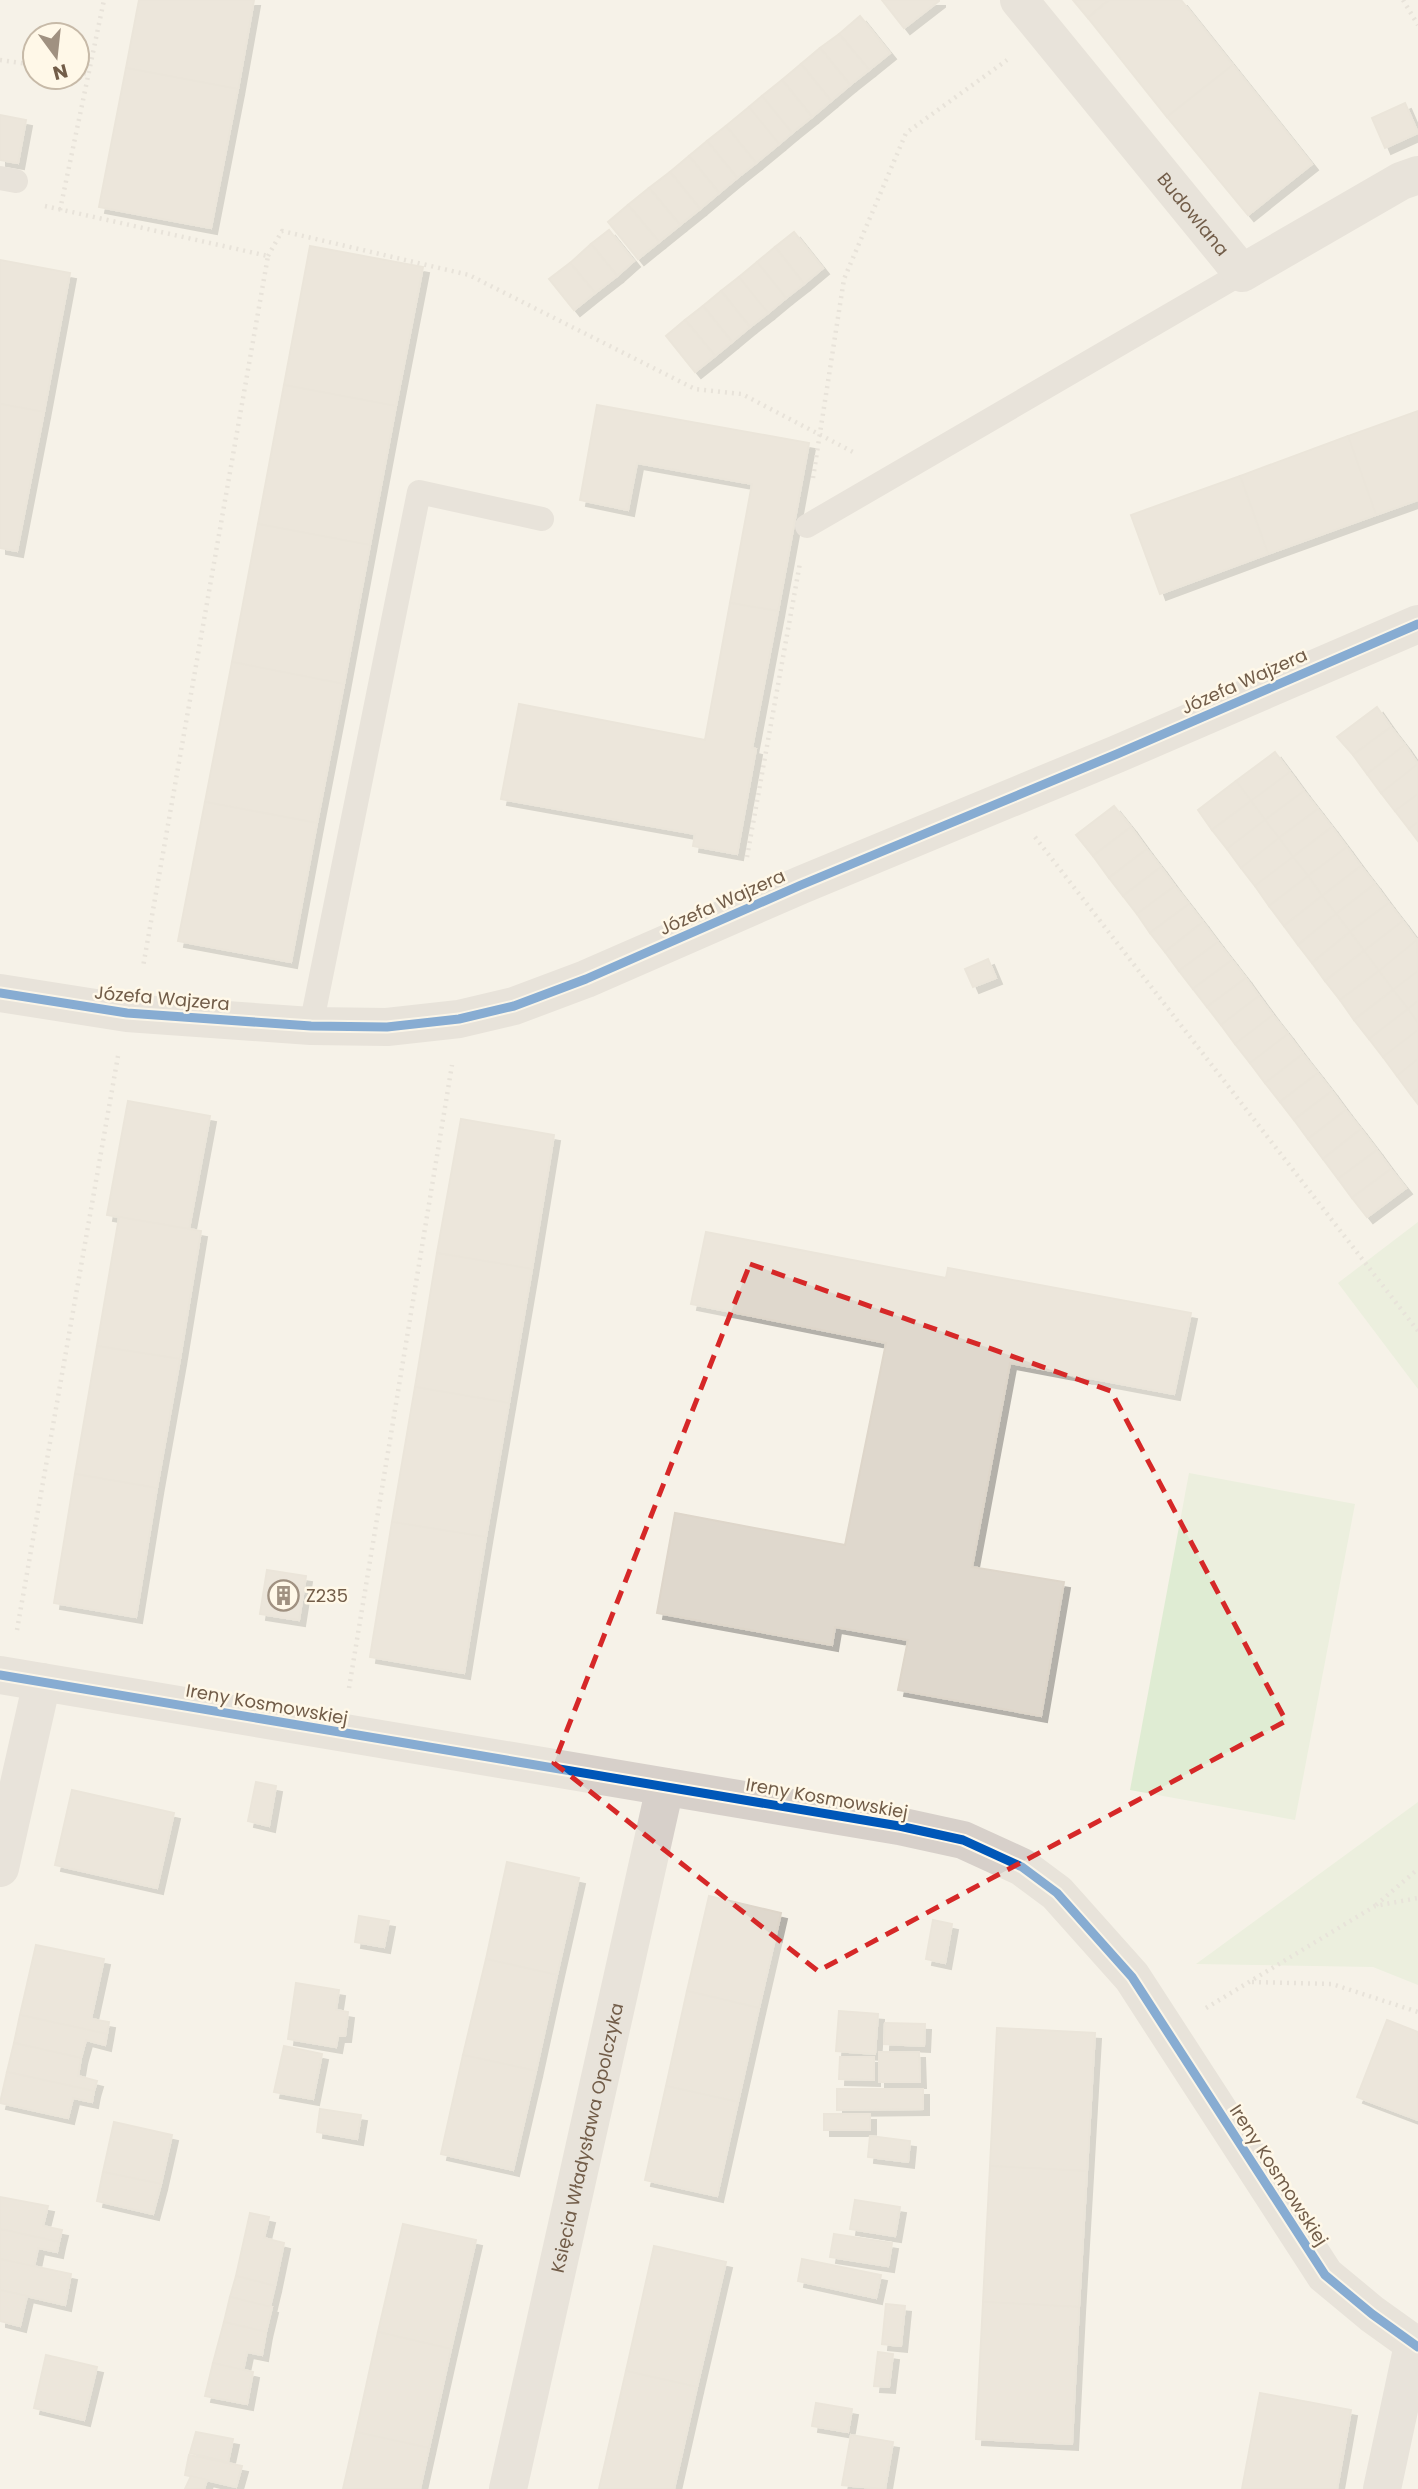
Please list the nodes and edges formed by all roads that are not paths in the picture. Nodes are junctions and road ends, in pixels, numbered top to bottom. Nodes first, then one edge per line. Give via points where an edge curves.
1 (1019, 0) edge
2 (1418, 175) edge
3 (1242, 274) junction
4 (542, 519) dead end
5 (807, 527) road end
6 (1418, 624) edge
7 (0, 993) edge
8 (312, 1026) junction
9 (17, 1678) edge
10 (665, 1787) junction
11 (0, 1867) edge
12 (1416, 2346) edge
13 (508, 2489) edge
14 (1382, 2489) edge

1 - 3 street, Budowlana
2 - 3 street, Budowlana
3 - 5 lane
4 - 8 lane via 419,492
6 - 8 street, Józefa Wajzera via 514,1006 459,1019 387,1027
7 - 8 street, Józefa Wajzera via 127,1013
9 - 10 street, Ireny Kosmowskiej
9 - 11 street
10 - 12 street, Ireny Kosmowskiej via 963,1840 1022,1867 1057,1893 1132,1977 1325,2275
10 - 13 street, Księcia Władysława Opolczyka
12 - 14 street

